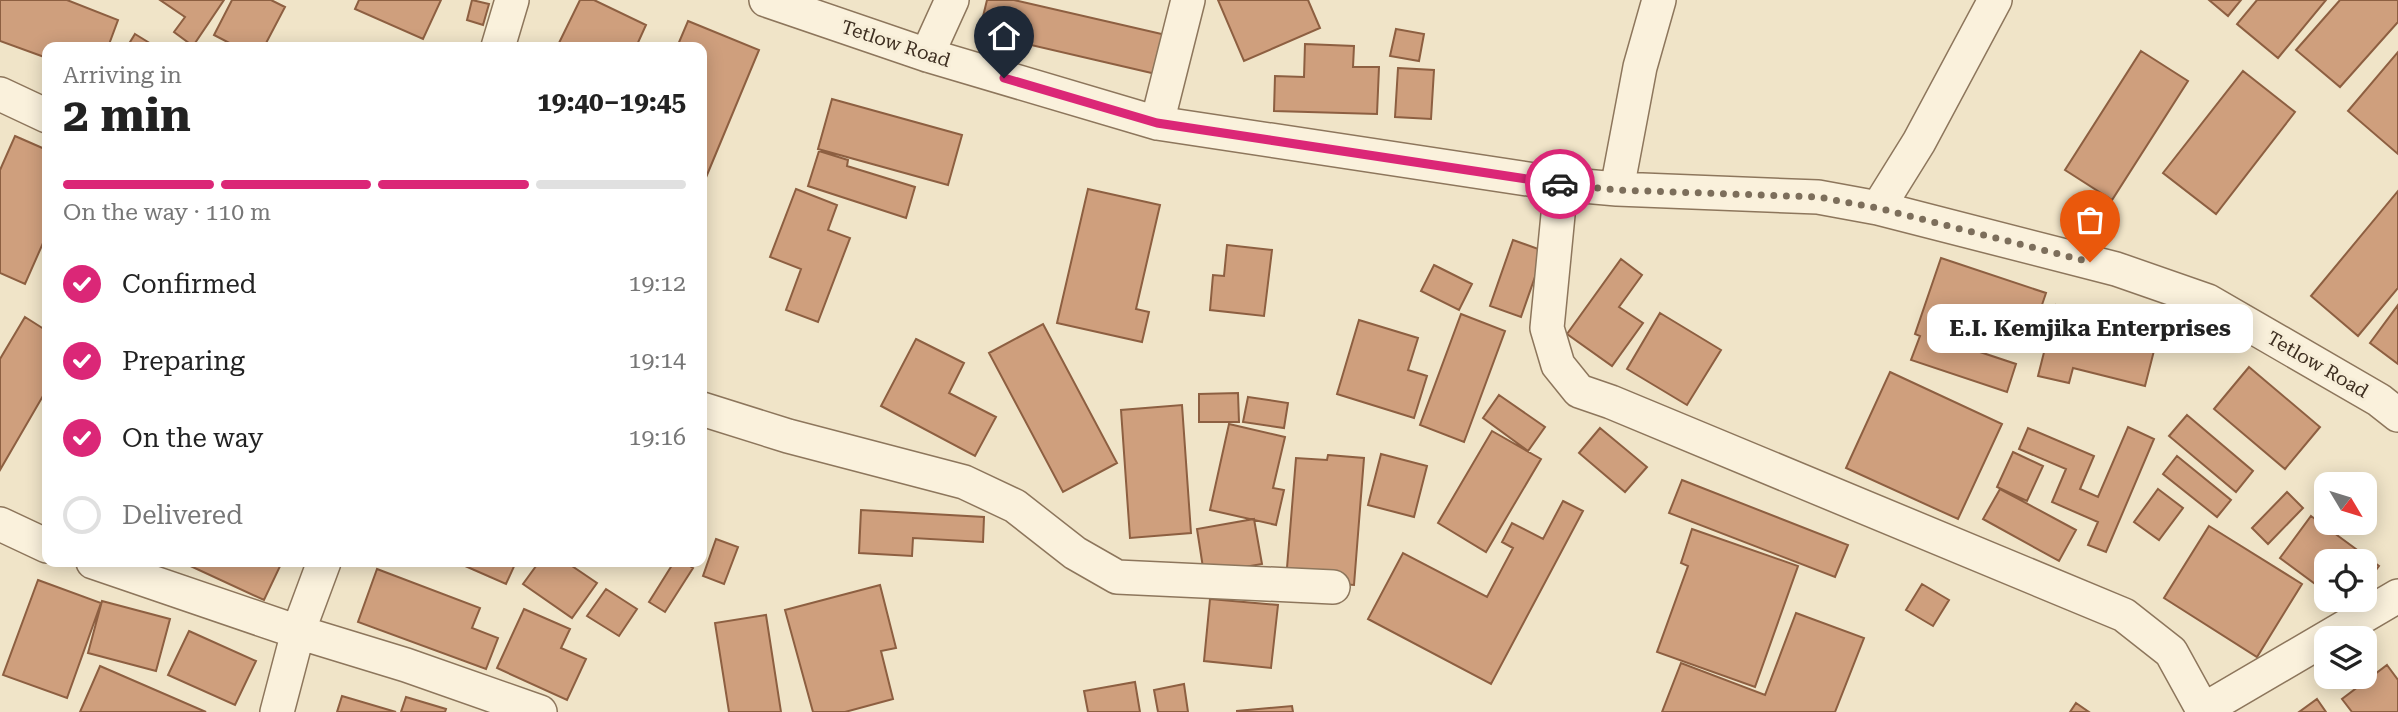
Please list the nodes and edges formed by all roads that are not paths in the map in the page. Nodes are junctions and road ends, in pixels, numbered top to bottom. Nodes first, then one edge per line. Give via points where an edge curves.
1 (512, 0) edge
2 (766, 0) edge
3 (952, 0) edge
4 (1188, 0) edge
5 (1659, 0) edge
6 (1995, 0) edge
7 (499, 42) edge
8 (927, 55) junction
9 (0, 94) edge
10 (42, 114) edge
11 (1157, 123) junction
12 (1561, 184) junction
13 (1617, 190) junction
14 (1878, 208) junction
15 (707, 411) edge
16 (2398, 415) edge
17 (0, 524) edge
18 (42, 544) edge
19 (108, 567) edge
20 (322, 567) edge
21 (1333, 587) dead end
22 (2398, 596) edge
23 (298, 632) junction
24 (2204, 711) edge
25 (277, 712) edge
26 (540, 712) edge

1 - 7 street
2 - 8 street, Tetlow Road
3 - 8 street
4 - 11 street
5 - 13 street via 1640,66
6 - 14 street
8 - 11 street, Tetlow Road
9 - 10 street
11 - 12 street, Tetlow Road
12 - 13 street, Tetlow Road
12 - 24 street via 1548,328 1559,365 1578,391 2124,615 2171,652
13 - 14 street, Tetlow Road via 1818,197
14 - 16 street, Tetlow Road via 2116,269 2208,301
15 - 21 street via 964,482 1014,506 1075,553 1117,578
17 - 18 street
19 - 23 street
20 - 23 street
22 - 24 street
23 - 25 street
23 - 26 street

